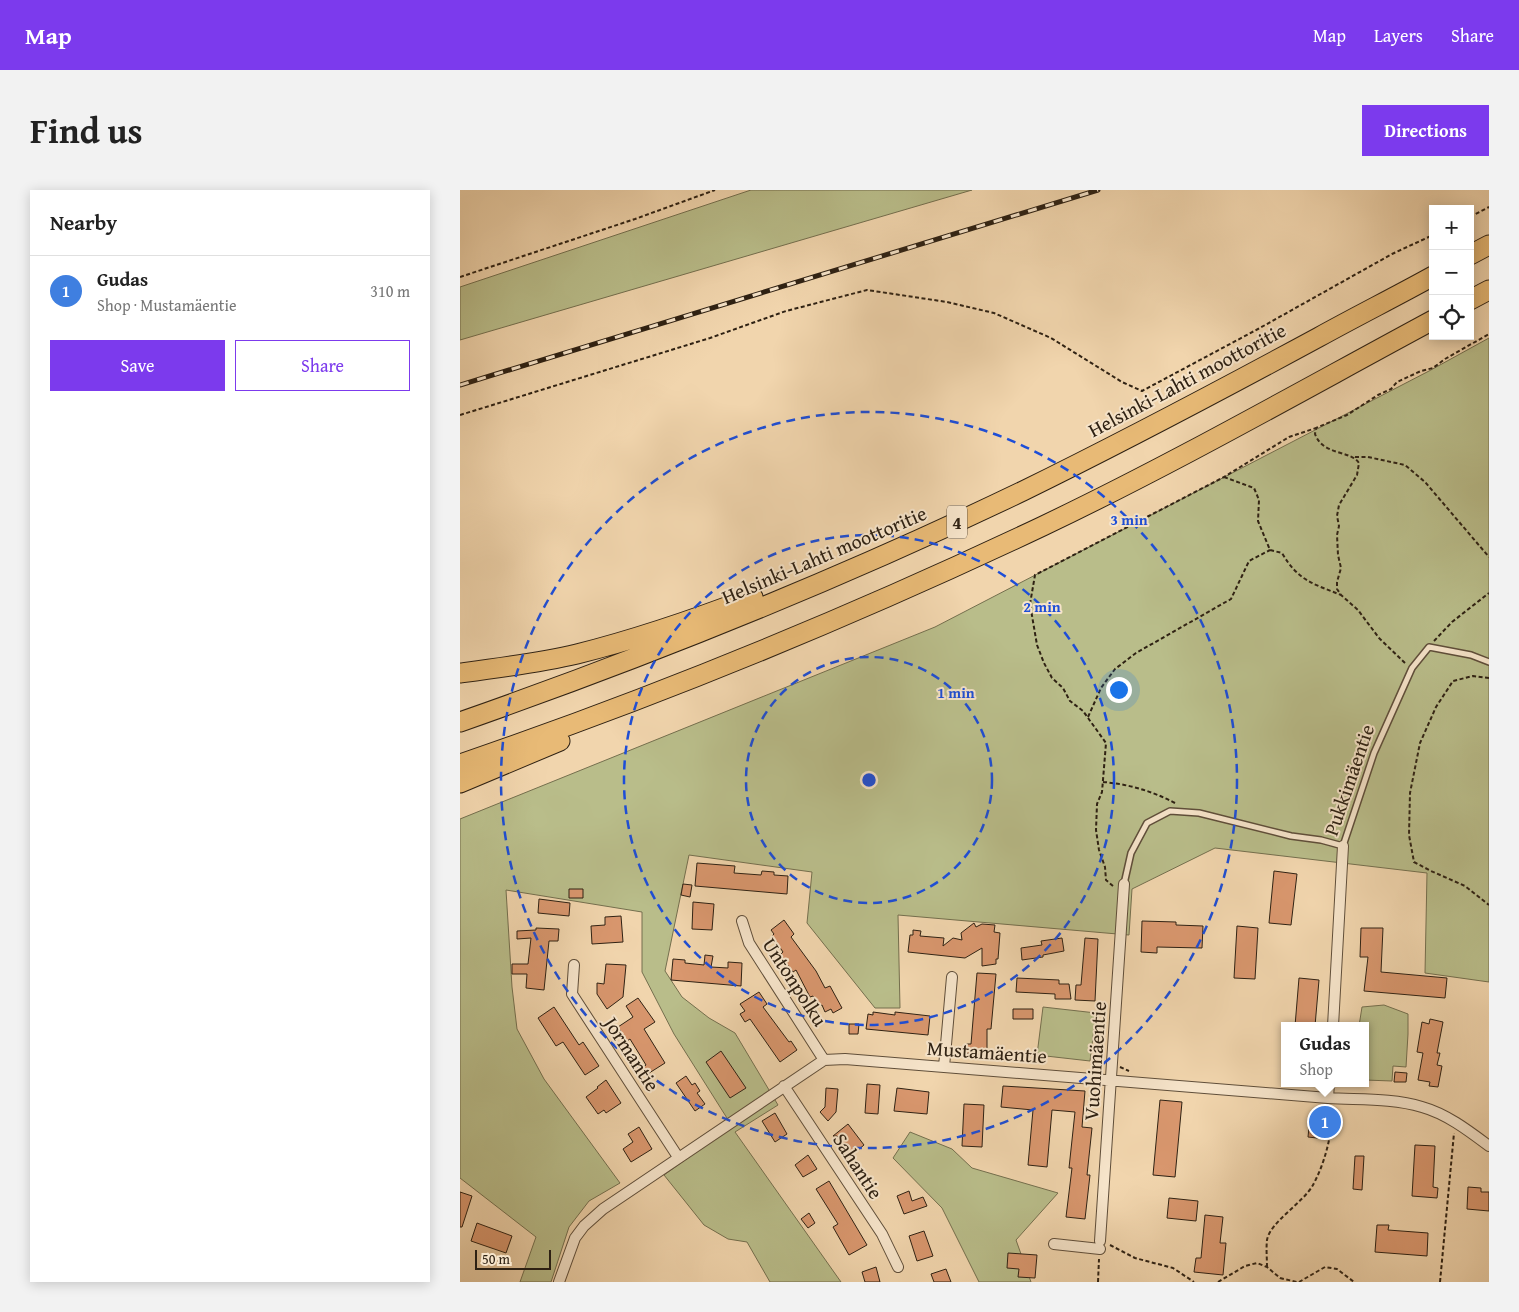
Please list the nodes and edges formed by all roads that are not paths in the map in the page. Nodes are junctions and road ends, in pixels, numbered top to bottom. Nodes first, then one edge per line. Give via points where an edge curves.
1 (1489, 245) edge
2 (1474, 253) edge
3 (1429, 278) edge
4 (1489, 290) edge
5 (1474, 298) edge
6 (1429, 322) edge
7 (836, 576) junction
8 (745, 658) junction
9 (1489, 662) edge
10 (460, 674) edge
11 (460, 722) edge
12 (460, 764) edge
13 (460, 783) edge
14 (1343, 846) junction
15 (1124, 888) joint
16 (742, 921) dead end
17 (574, 966) dead end
18 (952, 977) dead end
19 (1333, 1022) edge
20 (824, 1060) junction
21 (944, 1067) junction
22 (1112, 1080) junction
23 (784, 1086) junction
24 (1329, 1087) edge
25 (1331, 1102) junction
26 (1489, 1146) edge
27 (678, 1158) junction
28 (1054, 1244) dead end
29 (898, 1267) dead end
30 (559, 1282) edge

1 - 2 highway
3 - 7 highway, Helsinki-Lahti moottoritie / 4 via 1127,439
4 - 5 highway
6 - 8 highway, 4 via 1045,525
7 - 10 highway via 794,582 689,621 576,654
7 - 11 highway, Helsinki-Lahti moottoritie / 4 via 550,690
8 - 12 highway, 4
8 - 13 highway
9 - 14 lane, Pukkimäentie via 1429,647 1411,670 1374,754
14 - 15 lane via 1199,813 1170,811 1147,823 1131,853
14 - 19 street, Pukkimäentie
15 - 22 street, Vuohimäentie
16 - 20 street, Untonpolku via 748,943
17 - 27 street, Jormantie via 572,994
18 - 21 street
20 - 21 street, Mustamäentie
20 - 23 street
21 - 22 street, Mustamäentie
22 - 25 street, Mustamäentie
22 - 28 street, Vuohimäentie via 1100,1245
23 - 27 street
23 - 29 street, Sahantie via 882,1234
24 - 25 street
25 - 26 street, Mustamäentie via 1398,1102 1422,1107 1445,1116
27 - 30 street via 603,1209 584,1226 575,1238

